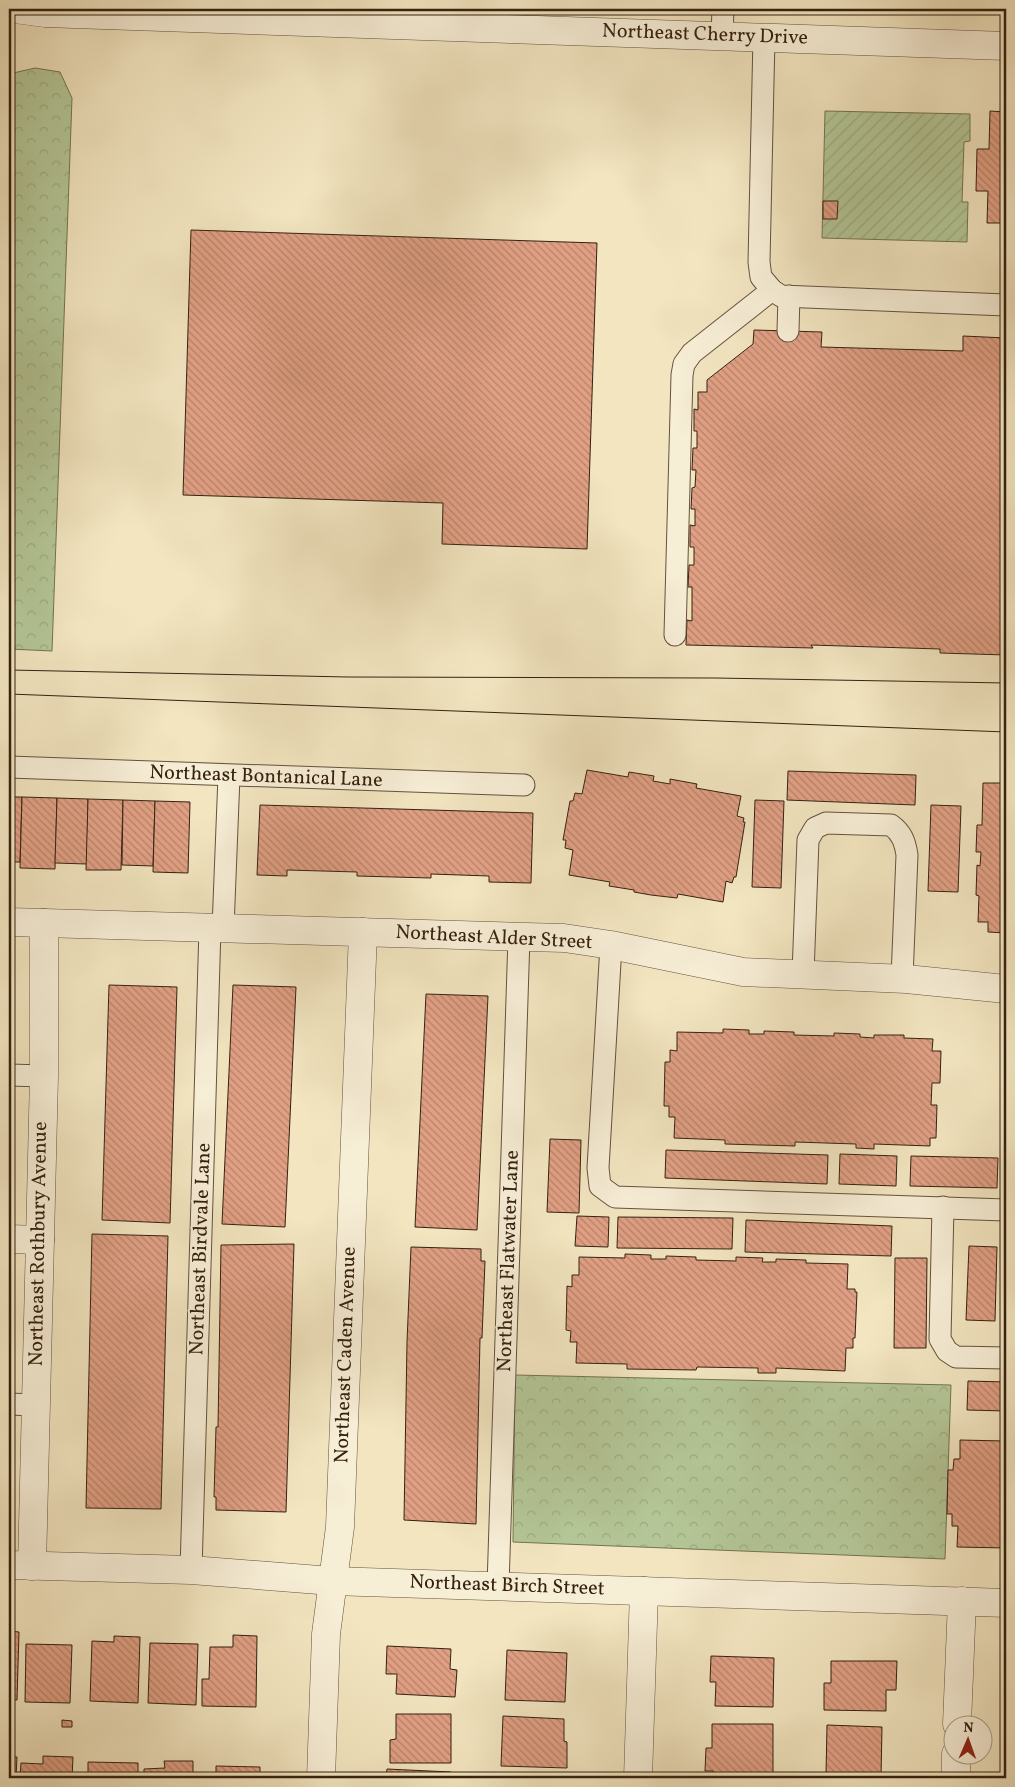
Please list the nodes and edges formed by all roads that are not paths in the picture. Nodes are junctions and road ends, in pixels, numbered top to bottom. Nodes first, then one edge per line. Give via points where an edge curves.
1 (15, 9) edge
2 (723, 9) edge
3 (722, 36) junction
4 (764, 37) junction
5 (1006, 46) edge
6 (780, 293) junction
7 (1006, 305) edge
8 (788, 331) dead end
9 (675, 634) dead end
10 (9, 768) edge
11 (229, 776) junction
12 (524, 785) dead end
13 (9, 922) edge
14 (44, 923) junction
15 (216, 928) junction
16 (363, 932) junction
17 (519, 937) junction
18 (610, 945) junction
19 (803, 974) junction
20 (902, 978) junction
21 (1006, 989) edge
22 (9, 1075) edge
23 (44, 1076) junction
24 (943, 1207) junction
25 (1006, 1210) edge
26 (9, 1239) edge
27 (40, 1240) junction
28 (1006, 1358) edge
29 (9, 1404) edge
30 (36, 1404) junction
31 (20, 1566) edge
32 (191, 1570) junction
33 (332, 1581) junction
34 (498, 1586) junction
35 (644, 1591) junction
36 (962, 1601) junction
37 (1006, 1603) edge
38 (958, 1714) edge
39 (956, 1764) edge
40 (321, 1778) edge
41 (638, 1778) edge
42 (956, 1778) edge

1 - 3 street, Northeast Cherry Drive via 63,14
2 - 3 lane
3 - 4 street, Northeast Cherry Drive
4 - 5 street, Northeast Cherry Drive
4 - 6 lane via 759,262 761,277
6 - 7 lane
6 - 8 lane
6 - 9 lane via 692,353 684,364
10 - 11 lane, Northeast Bontanical Lane
11 - 12 lane, Northeast Bontanical Lane
11 - 15 lane, Northeast Birdvale Lane
13 - 14 street, Northeast Alder Street
14 - 15 street, Northeast Alder Street
14 - 23 street, Northeast Rothbury Avenue
15 - 16 street, Northeast Alder Street
15 - 32 lane, Northeast Birdvale Lane
16 - 17 street, Northeast Alder Street
16 - 33 street, Northeast Caden Avenue via 340,1526
17 - 18 street, Northeast Alder Street via 564,938
17 - 34 lane, Northeast Flatwater Lane
18 - 19 street, Northeast Alder Street via 743,972
18 - 24 lane via 598,1168 600,1186 615,1197
19 - 20 street, Northeast Alder Street
19 - 20 lane via 808,840 815,828 826,823 891,825 899,831 906,849
20 - 21 street, Northeast Alder Street
22 - 23 lane
23 - 27 street, Northeast Rothbury Avenue
24 - 25 lane
24 - 28 lane via 940,1339 947,1352 956,1357
26 - 27 street
27 - 30 street, Northeast Rothbury Avenue
29 - 30 lane
30 - 31 street, Northeast Rothbury Avenue
31 - 32 street, Northeast Birch Street
32 - 33 street, Northeast Birch Street
33 - 34 street, Northeast Birch Street
33 - 40 street, Northeast Caden Avenue via 326,1634
34 - 35 street, Northeast Birch Street
35 - 36 street, Northeast Birch Street
35 - 41 street
36 - 37 street, Northeast Birch Street
36 - 38 street
39 - 42 street

